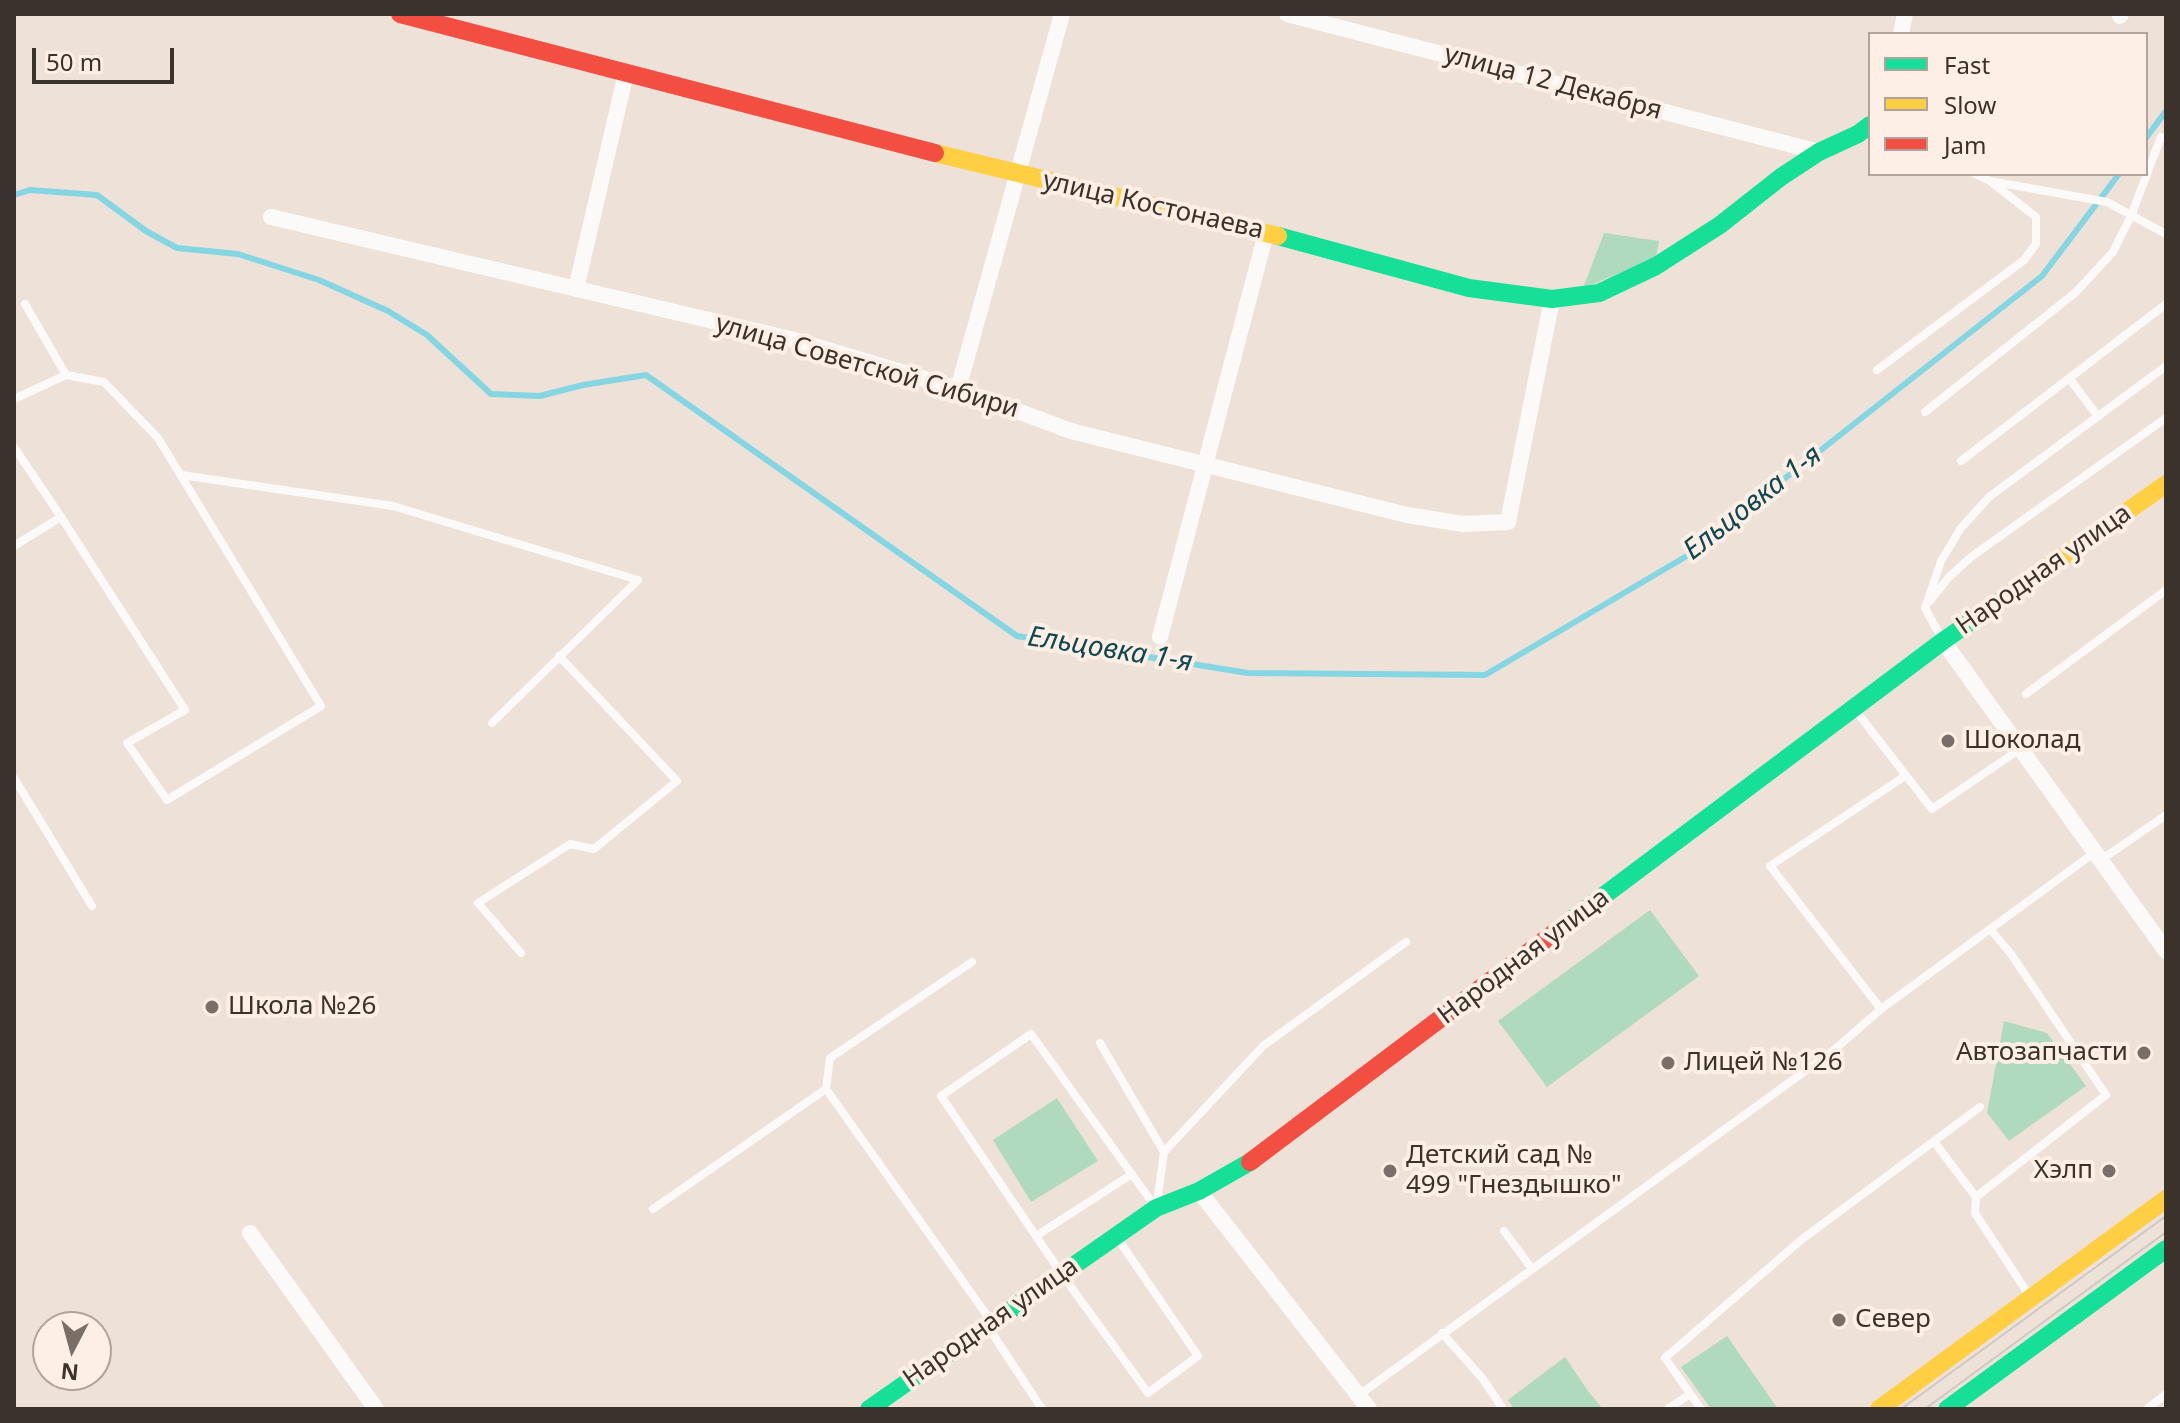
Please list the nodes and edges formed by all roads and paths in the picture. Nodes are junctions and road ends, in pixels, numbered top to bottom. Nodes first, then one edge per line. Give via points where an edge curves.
1 (400, 14) edge
2 (1062, 14) edge
3 (1287, 14) edge
4 (626, 73) junction
5 (1868, 126) edge
6 (2166, 139) edge
7 (1819, 152) junction
8 (2148, 171) edge
9 (1018, 174) junction
10 (1979, 176) edge
11 (2146, 176) edge
12 (1990, 181) junction
13 (2131, 216) junction
14 (271, 217) dead end
15 (1266, 233) junction
16 (2166, 234) edge
17 (576, 289) junction
18 (1552, 299) junction
19 (25, 304) dead end
20 (2166, 304) edge
21 (2166, 366) edge
22 (1877, 370) dead end
23 (66, 375) junction
24 (2069, 378) junction
25 (958, 389) junction
26 (14, 399) edge
27 (1925, 412) dead end
28 (2097, 415) junction
29 (2166, 418) edge
30 (14, 447) edge
31 (1961, 461) dead end
32 (1205, 464) junction
33 (181, 475) junction
34 (2166, 484) edge
35 (61, 517) junction
36 (14, 546) edge
37 (2166, 590) edge
38 (1925, 608) junction
39 (1160, 637) dead end
40 (1943, 641) junction
41 (559, 656) junction
42 (2026, 694) dead end
43 (1854, 708) junction
44 (492, 723) dead end
45 (2020, 749) junction
46 (1905, 776) junction
47 (14, 778) edge
48 (2166, 815) edge
49 (2097, 857) junction
50 (92, 906) dead end
51 (1990, 929) junction
52 (1406, 942) dead end
53 (2166, 951) edge
54 (521, 953) dead end
55 (972, 962) dead end
56 (1881, 1009) junction
57 (1100, 1043) dead end
58 (826, 1089) junction
59 (1980, 1107) dead end
60 (1935, 1143) junction
61 (1164, 1152) junction
62 (1132, 1174) junction
63 (1199, 1191) junction
64 (1976, 1197) junction
65 (2166, 1199) edge
66 (1156, 1208) junction
67 (653, 1209) dead end
68 (1504, 1231) dead end
69 (250, 1233) dead end
70 (1115, 1235) junction
71 (1036, 1236) junction
72 (2166, 1249) edge
73 (1532, 1269) junction
74 (1061, 1273) junction
75 (2035, 1304) junction
76 (990, 1323) junction
77 (1442, 1333) junction
78 (1690, 1394) junction
79 (2166, 1394) edge
80 (1359, 1395) junction
81 (376, 1409) edge
82 (869, 1409) edge
83 (1042, 1409) edge
84 (1369, 1409) edge
85 (1503, 1409) edge
86 (1668, 1409) edge
87 (1701, 1409) edge
88 (1879, 1409) edge
89 (1947, 1409) edge
90 (2147, 1409) edge

1 - 4 main road, улица Костонаева
2 - 9 street
3 - 7 street, улица 12 Декабря
4 - 9 main road, улица Костонаева
4 - 17 street
5 - 7 main road, улица Костонаева
6 - 8 lane via 2161,137
7 - 18 main road, улица Костонаева via 1656,266 1599,293
9 - 15 main road, улица Костонаева
9 - 25 street
10 - 12 lane
11 - 13 lane
12 - 13 lane via 2107,202
12 - 22 lane via 2036,217 2036,244 2024,260
13 - 16 lane
13 - 27 lane via 2113,252 2075,293
14 - 17 street, улица Советской Сибири
15 - 18 main road, улица Костонаева via 1469,288
15 - 32 street
17 - 25 street, улица Советской Сибири via 794,340
18 - 32 street, улица Советской Сибири via 1508,522 1463,524 1407,515
19 - 23 lane
20 - 24 lane
21 - 28 lane
23 - 26 lane
23 - 33 lane via 104,382 158,438
24 - 28 lane
24 - 31 lane
25 - 32 street, улица Советской Сибири via 1071,431
28 - 38 lane via 1989,497 1961,528 1941,561
29 - 38 lane via 1971,557
30 - 35 lane
32 - 39 street
33 - 35 lane via 321,706 167,800 127,743 185,710
33 - 41 lane via 393,506 638,580
34 - 40 main road, Народная улица
35 - 36 lane
37 - 42 lane
38 - 40 lane
40 - 43 main road, Народная улица
40 - 45 street
41 - 44 lane
41 - 54 lane via 677,781 594,849 570,844 478,903
43 - 46 lane
43 - 63 main road, Народная улица via 1238,1171
45 - 46 lane via 1932,809
45 - 49 street
46 - 56 lane via 1770,866
47 - 50 lane
48 - 49 lane
49 - 51 lane
49 - 53 street
51 - 56 lane
51 - 64 lane via 2106,1095
52 - 61 lane via 1263,1046
55 - 58 lane via 830,1058
56 - 73 lane via 1834,1050
57 - 61 lane
58 - 67 lane
58 - 76 lane
59 - 60 lane
60 - 64 lane
60 - 78 lane via 1801,1240 1665,1358
61 - 66 lane
62 - 66 lane
62 - 71 lane
62 - 71 lane via 1031,1034 941,1096
63 - 66 main road, Народная улица
63 - 80 street
64 - 75 lane via 1975,1213
65 - 75 main road
66 - 70 main road, Народная улица
68 - 73 lane
69 - 81 street
70 - 74 main road, Народная улица
70 - 74 lane via 1198,1356 1148,1393
71 - 74 lane
72 - 89 main road via 2050,1326
73 - 77 lane
74 - 76 main road, Народная улица
75 - 88 main road
76 - 82 main road, Народная улица
76 - 83 lane
77 - 80 lane
77 - 85 lane
78 - 86 lane
78 - 87 lane
79 - 90 lane
80 - 84 street

